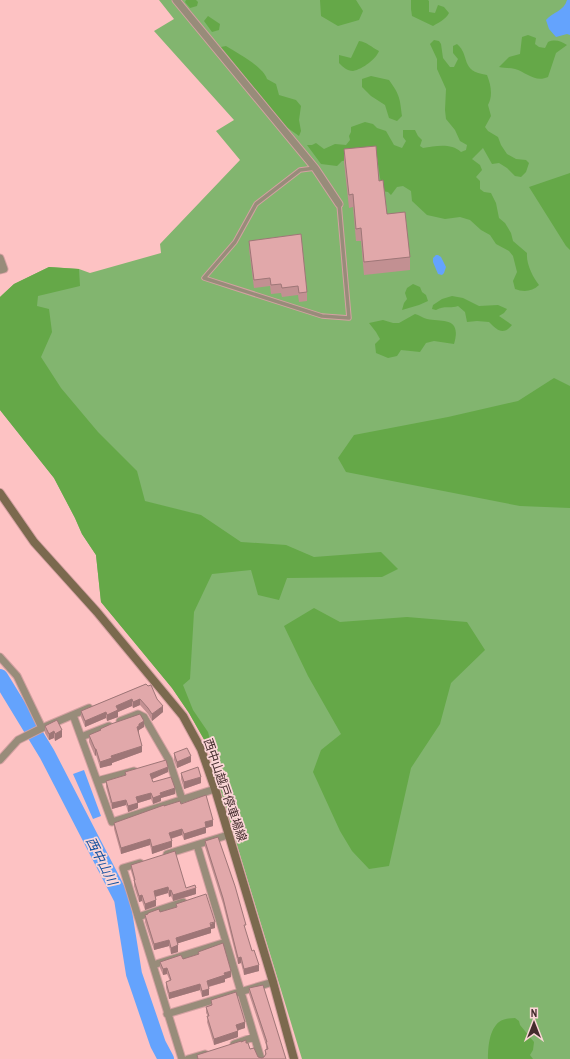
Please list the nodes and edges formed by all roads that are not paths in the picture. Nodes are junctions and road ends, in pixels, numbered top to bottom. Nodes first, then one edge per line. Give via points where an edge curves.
1 (176, 0) edge
2 (314, 168) junction
3 (339, 204) joint
4 (0, 258) edge
5 (0, 270) edge
6 (0, 493) edge
7 (0, 657) edge
8 (95, 706) edge
9 (73, 715) junction
10 (41, 728) junction
11 (81, 737) junction
12 (0, 760) edge
13 (140, 769) edge
14 (97, 781) junction
15 (214, 789) junction
16 (182, 800) junction
17 (228, 835) junction
18 (197, 845) junction
19 (160, 856) edge
20 (145, 861) edge
21 (189, 900) edge
22 (138, 917) junction
23 (226, 942) junction
24 (153, 965) junction
25 (272, 982) junction
26 (241, 991) junction
27 (167, 1014) junction
28 (254, 1037) junction
29 (225, 1047) edge
30 (210, 1052) edge
31 (182, 1059) edge
32 (188, 1059) edge
33 (261, 1059) edge
34 (294, 1059) edge

1 - 2 street
2 - 3 street
2 - 3 lane via 300,170 256,204 235,242 204,278 322,316 349,318
4 - 5 street via 4,269
6 - 15 main road, 西中山越戸停車場線 via 34,542 97,612 150,683 183,716 200,749
7 - 10 street via 17,676
8 - 9 street
9 - 10 street
9 - 11 street
10 - 12 street via 18,740
11 - 14 street
11 - 16 street via 138,714 144,717
13 - 14 street
14 - 16 street via 112,822
15 - 16 street
15 - 17 main road, 西中山越戸停車場線
17 - 18 street
17 - 25 main road, 西中山越戸停車場線
18 - 19 street
18 - 23 street via 208,895
20 - 22 street via 123,868
21 - 22 street
22 - 24 street
23 - 24 street
23 - 26 street
24 - 27 street
25 - 26 street
25 - 34 main road, 西中山越戸停車場線
26 - 27 street
26 - 28 street
27 - 31 street
28 - 29 street
28 - 33 street
30 - 32 street

